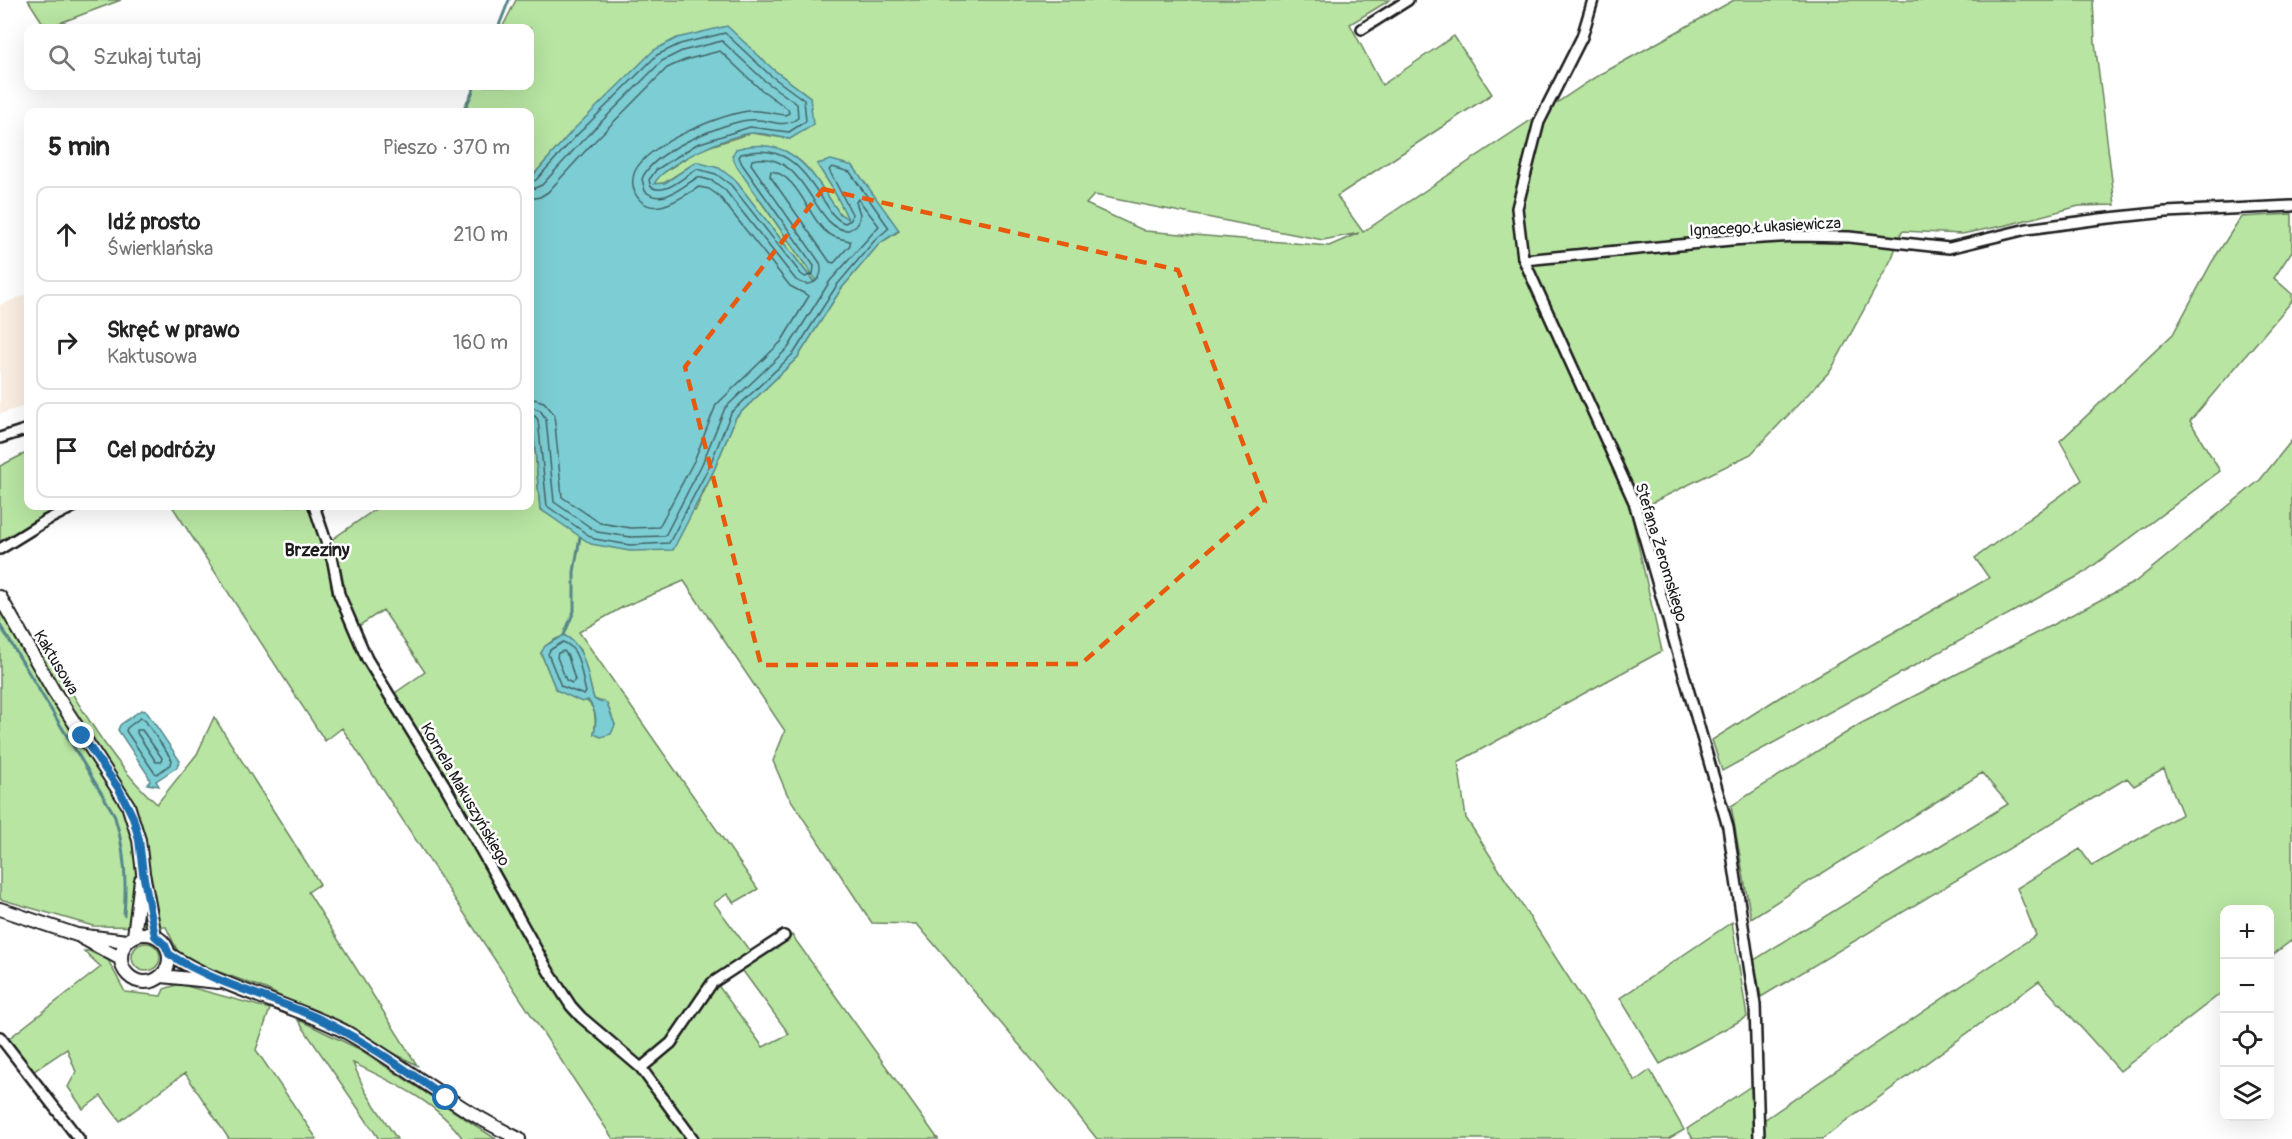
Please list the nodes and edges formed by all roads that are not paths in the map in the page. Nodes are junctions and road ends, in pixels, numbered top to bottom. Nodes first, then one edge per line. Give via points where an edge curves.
1 (1408, 0) edge
2 (1593, 0) edge
3 (1362, 29) dead end
4 (2292, 206) edge
5 (1524, 260) junction
6 (24, 430) edge
7 (2, 438) edge
8 (67, 510) edge
9 (315, 510) edge
10 (0, 549) edge
11 (0, 597) edge
12 (143, 873) junction
13 (0, 909) edge
14 (77, 935) junction
15 (155, 936) junction
16 (784, 936) dead end
17 (131, 939) junction
18 (169, 954) junction
19 (121, 959) junction
20 (162, 976) junction
21 (222, 982) junction
22 (0, 1037) edge
23 (641, 1068) junction
24 (79, 1139) edge
25 (519, 1139) edge
26 (693, 1139) edge
27 (1759, 1139) edge

1 - 3 street
2 - 5 street, Stefana Żeromskiego via 1582,37 1539,122 1517,208
4 - 5 street, Ignacego Łukasiewicza via 2100,219 2027,229 1949,248 1849,237 1796,236
5 - 27 street, Stefana Żeromskiego via 1634,502 1728,827 1755,1005
6 - 7 street
8 - 10 street
9 - 23 street, Kornela Makuszyńskiego via 342,602 376,676 444,784 571,1006
11 - 12 street, Kaktusowa via 53,690 128,805 139,840
12 - 15 street, Kaktusowa
12 - 17 street, Kaktusowa
13 - 14 street
14 - 17 street
14 - 19 street
15 - 17 street via 144,934
15 - 18 street
16 - 23 street via 712,983 668,1046
17 - 19 street via 122,949
18 - 20 street
18 - 21 street
19 - 20 street via 125,973 133,980 149,982
20 - 21 street
21 - 25 street via 344,1031 456,1104
22 - 24 street
23 - 26 street, Kornela Makuszyńskiego

